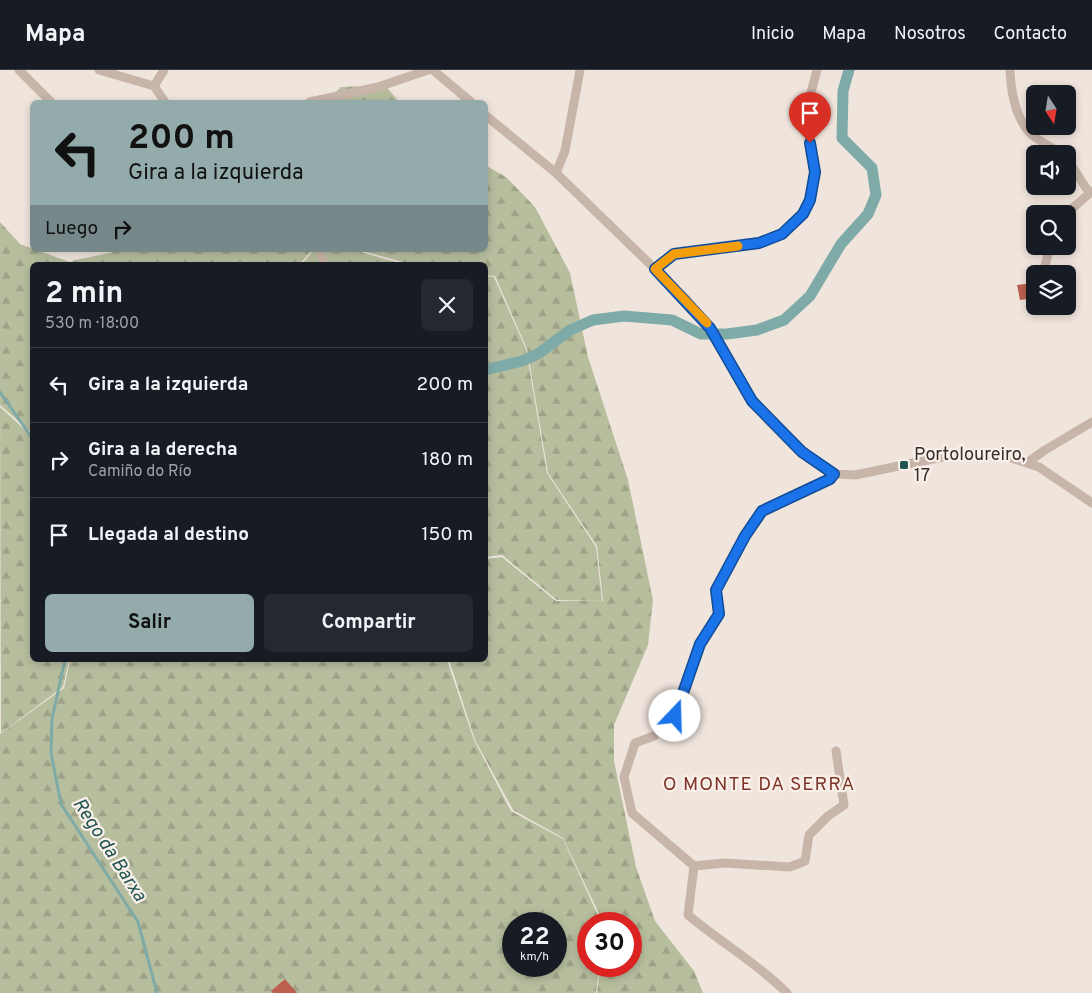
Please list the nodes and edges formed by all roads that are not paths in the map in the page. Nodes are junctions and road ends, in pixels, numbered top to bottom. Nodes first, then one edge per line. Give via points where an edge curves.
1 (19, 70) edge
2 (99, 70) edge
3 (164, 70) edge
4 (428, 70) edge
5 (433, 70) edge
6 (580, 70) edge
7 (817, 70) edge
8 (1010, 70) edge
9 (154, 86) junction
10 (49, 100) edge
11 (164, 100) edge
12 (320, 100) edge
13 (469, 100) edge
14 (488, 117) edge
15 (1048, 145) edge
16 (1076, 171) edge
17 (556, 173) junction
18 (1092, 193) edge
19 (1076, 206) edge
20 (655, 269) junction
21 (1092, 422) edge
22 (1028, 462) junction
23 (834, 474) junction
24 (1092, 503) edge
25 (836, 751) dead end
26 (694, 866) junction
27 (787, 993) edge

1 - 10 street
2 - 9 street
3 - 9 street
4 - 12 street via 378,88
5 - 13 street
6 - 17 street via 565,151
7 - 20 street via 809,100 808,129 815,172 810,200 803,214 782,234 759,243 674,254
8 - 15 street via 1013,103 1030,133
9 - 11 street
14 - 17 street
16 - 18 street
17 - 20 street
18 - 19 street
20 - 23 street via 710,328 752,401 802,452
21 - 22 street
22 - 23 street via 969,453 855,475
22 - 24 street
23 - 26 street via 830,479 762,511 716,590 719,614 700,644 675,716 654,736 635,744 624,777 632,814
25 - 26 street via 844,806 828,816 809,835 805,861 790,867 725,863
26 - 27 street via 688,915

